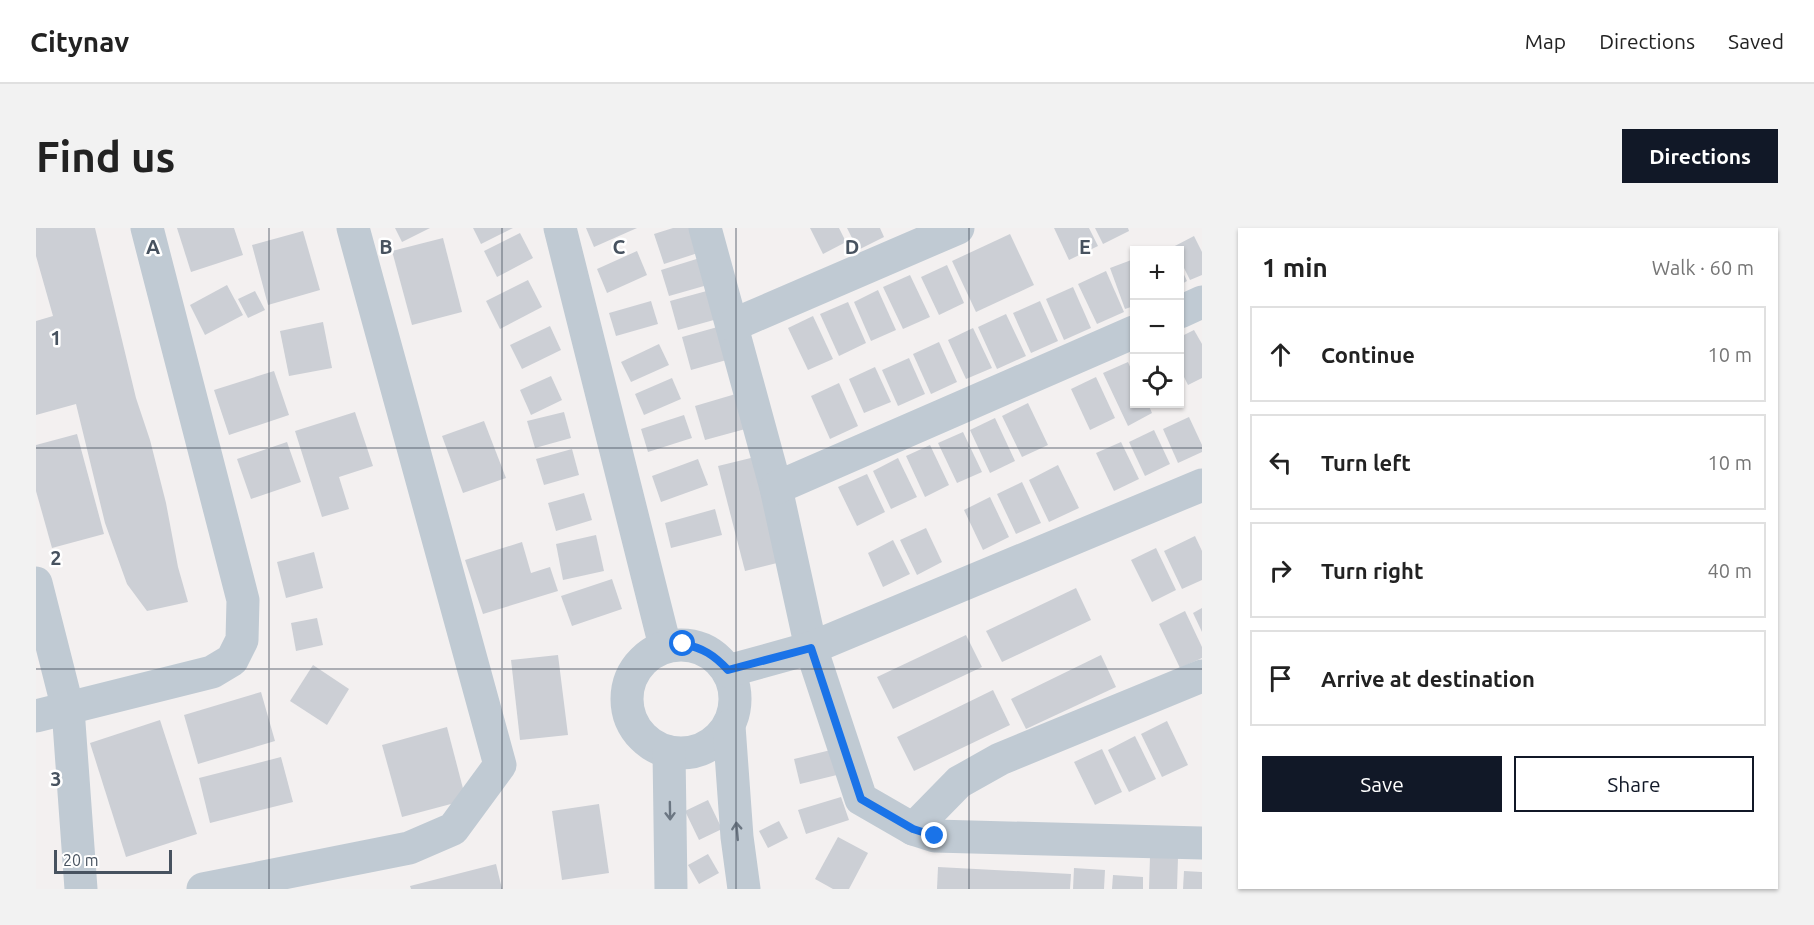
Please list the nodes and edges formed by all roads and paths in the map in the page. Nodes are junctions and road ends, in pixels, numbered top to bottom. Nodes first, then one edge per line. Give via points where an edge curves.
1 (147, 228) edge
2 (353, 228) edge
3 (560, 228) edge
4 (705, 228) edge
5 (958, 228) edge
6 (1202, 302) edge
7 (1184, 310) edge
8 (733, 325) junction
9 (1130, 334) edge
10 (1202, 484) edge
11 (776, 488) junction
12 (36, 583) edge
13 (665, 646) junction
14 (811, 648) junction
15 (728, 670) junction
16 (1202, 676) edge
17 (68, 709) junction
18 (36, 716) edge
19 (729, 726) junction
20 (669, 752) junction
21 (913, 829) junction
22 (1202, 843) edge
23 (81, 889) edge
24 (203, 889) edge
25 (671, 889) edge
26 (744, 889) edge

1 - 17 street via 243,600 242,640 232,660 212,672
2 - 24 street via 500,765 453,829 409,848
3 - 13 street
4 - 8 street
5 - 8 street
6 - 7 street
8 - 11 street
9 - 11 street
10 - 14 street
11 - 14 street
12 - 17 street
13 - 15 street via 701,648
13 - 20 street via 637,667 628,683 626,701 639,734 653,746
14 - 15 street
14 - 21 street via 861,799
15 - 19 street via 735,688 735,708
16 - 21 street via 1000,759 958,782
17 - 18 street
17 - 23 street
19 - 20 street via 717,741 702,750
26 -> 19 street
20 -> 25 street
21 - 22 street via 935,836

